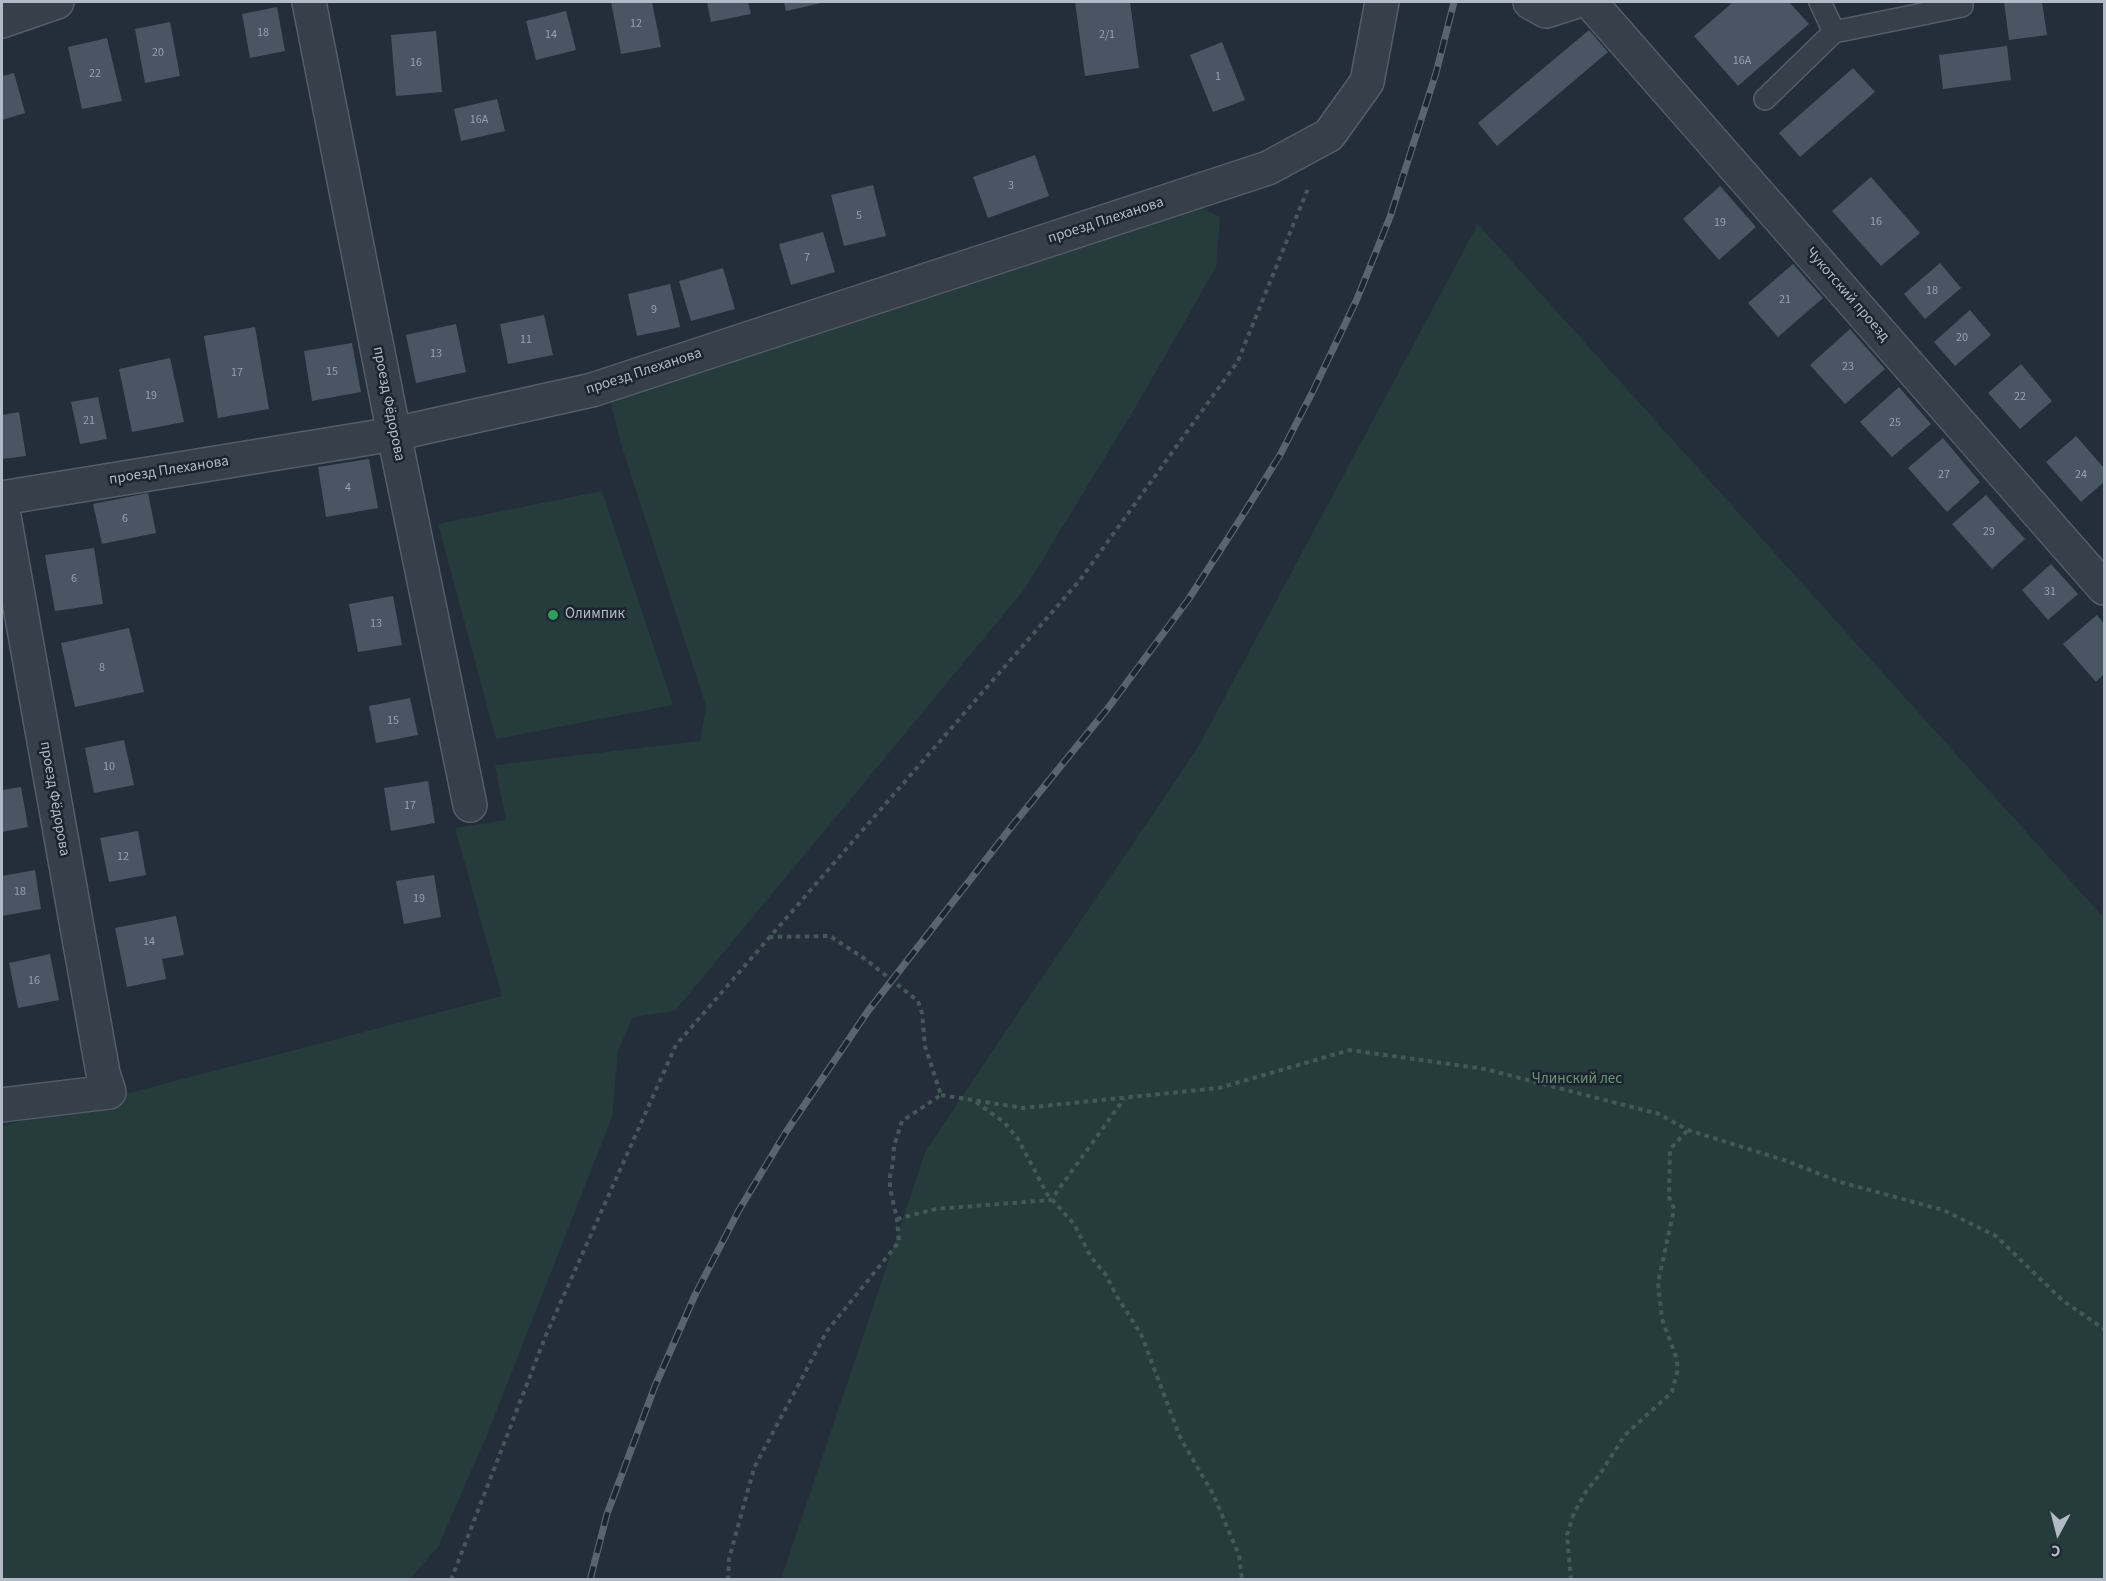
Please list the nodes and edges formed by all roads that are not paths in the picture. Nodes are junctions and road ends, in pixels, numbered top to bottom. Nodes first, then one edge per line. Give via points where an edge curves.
1 (57, 2) edge
2 (309, 2) edge
3 (1382, 2) edge
4 (1530, 2) edge
5 (1574, 2) edge
6 (1590, 2) edge
7 (1820, 2) edge
8 (1962, 2) edge
9 (2, 21) edge
10 (1834, 32) junction
11 (1765, 99) dead end
12 (394, 434) junction
13 (2, 498) edge
14 (2, 505) edge
15 (2104, 588) edge
16 (470, 805) dead end
17 (2, 1105) edge

1 - 9 street
2 - 12 street, проезд Фёдорова
3 - 12 street, проезд Плеханова via 1367,82 1329,135 1268,168 592,390
4 - 5 street via 1546,11
6 - 15 street, Чукотский проезд
7 - 10 lane
8 - 10 lane via 1962,6
10 - 11 lane
12 - 13 street, проезд Плеханова
12 - 16 street, проезд Фёдорова
14 - 17 street, проезд Фёдорова via 109,1092

